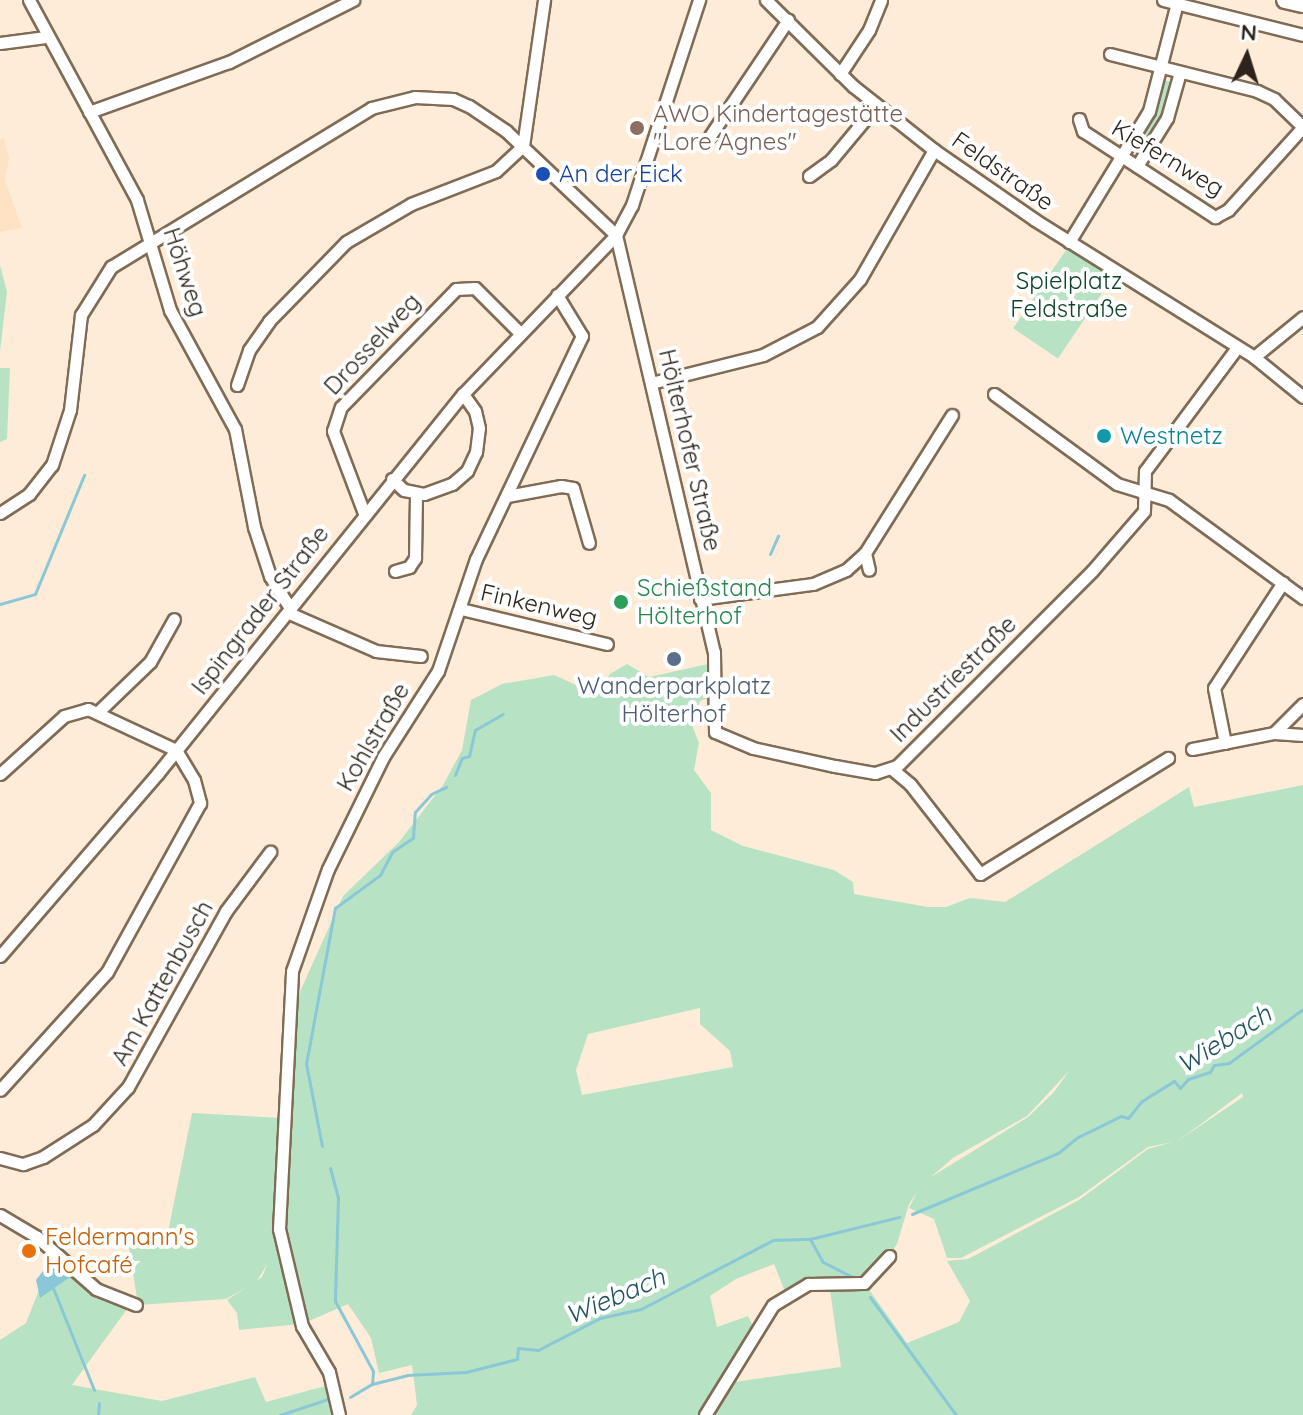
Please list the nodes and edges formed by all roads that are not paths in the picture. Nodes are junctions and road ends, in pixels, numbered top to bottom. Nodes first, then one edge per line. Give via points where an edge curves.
1 (29, 0) edge
2 (353, 0) edge
3 (544, 0) edge
4 (699, 0) edge
5 (766, 0) edge
6 (881, 0) edge
7 (1163, 0) edge
8 (1285, 0) edge
9 (1177, 3) junction
10 (1303, 4) edge
11 (788, 20) junction
12 (1303, 35) edge
13 (46, 37) junction
14 (0, 43) edge
15 (1110, 54) dead end
16 (1162, 67) junction
17 (1180, 72) junction
18 (840, 74) junction
19 (876, 106) junction
20 (89, 112) junction
21 (1079, 119) dead end
22 (1303, 127) edge
23 (710, 136) dead end
24 (523, 146) junction
25 (934, 150) junction
26 (1121, 156) junction
27 (1137, 166) junction
28 (809, 176) dead end
29 (616, 235) junction
30 (151, 238) junction
31 (1069, 242) junction
32 (557, 295) junction
33 (1303, 317) edge
34 (520, 333) junction
35 (1236, 349) junction
36 (1254, 357) junction
37 (651, 383) junction
38 (237, 385) dead end
39 (463, 394) junction
40 (994, 394) dead end
41 (1303, 397) edge
42 (952, 415) dead end
43 (392, 479) junction
44 (1145, 492) junction
45 (416, 494) junction
46 (507, 496) junction
47 (0, 513) edge
48 (364, 513) junction
49 (589, 543) dead end
50 (865, 553) junction
51 (869, 570) dead end
52 (395, 571) dead end
53 (1303, 580) edge
54 (1283, 582) junction
55 (1299, 595) edge
56 (700, 599) junction
57 (461, 609) junction
58 (290, 611) junction
59 (174, 619) dead end
60 (607, 644) dead end
61 (421, 656) dead end
62 (1303, 704) edge
63 (98, 712) junction
64 (1274, 733) junction
65 (1303, 735) edge
66 (1225, 743) junction
67 (1192, 749) dead end
68 (176, 750) junction
69 (1168, 758) dead end
70 (892, 769) junction
71 (0, 774) edge
72 (270, 852) dead end
73 (0, 956) edge
74 (0, 1090) edge
75 (0, 1158) edge
76 (0, 1215) edge
77 (889, 1256) dead end
78 (136, 1305) dead end
79 (339, 1415) edge
80 (705, 1415) edge

1 - 13 street, Höhweg
2 - 20 street via 229,62
3 - 24 street
4 - 29 street, Ispingrader Straße via 632,205
5 - 11 street, Feldstraße
6 - 18 street via 869,30
7 - 9 street
8 - 10 main road
9 - 12 street
9 - 16 street
11 - 18 street, Feldstraße
11 - 23 street
13 - 14 street
13 - 20 street, Höhweg
15 - 16 street, Kiefernweg
16 - 17 street, Kiefernweg
16 - 26 street via 1149,111
17 - 22 street, Kiefernweg via 1257,91 1274,99
17 - 27 street via 1167,118
18 - 19 street, Feldstraße
19 - 25 street, Feldstraße
19 - 28 street via 831,160
20 - 30 street, Höhweg via 137,200
21 - 26 street, Kiefernweg via 1083,131
22 - 27 street, Kiefernweg via 1228,210 1215,217
24 - 29 street
24 - 30 street via 485,115 453,99 393,100
24 - 38 street via 496,171 411,204 339,248 269,321 249,350
25 - 31 street, Feldstraße
25 - 37 street via 860,279 817,327 763,355
26 - 27 street, Kiefernweg
26 - 31 street
29 - 32 street, Ispingrader Straße
29 - 37 street, Hölterhofer Straße
30 - 47 street via 111,267 87,300 74,345 70,410 52,465 29,494
30 - 58 street, Höhweg via 170,310 235,429 262,554
31 - 35 street, Feldstraße
32 - 34 street, Ispingrader Straße
32 - 46 street, Kohlstraße via 582,336
33 - 36 street
34 - 39 street, Ispingrader Straße
34 - 48 street, Drosselweg via 475,288 456,289 341,407 333,431
35 - 36 street, Feldstraße
35 - 44 street, Industriestraße via 1145,471
36 - 41 street
37 - 56 street, Hölterhofer Straße
39 - 43 street, Ispingrader Straße
39 - 45 street via 479,428 473,461 452,484
40 - 44 street via 1117,484
42 - 50 street
43 - 45 street
43 - 48 street, Ispingrader Straße
44 - 54 street via 1169,500
44 - 70 street, Industriestraße via 1144,511 1092,571
45 - 52 street via 415,558 409,567
46 - 49 street via 573,488
46 - 57 street, Kohlstraße via 476,559
48 - 58 street, Ispingrader Straße
50 - 51 street
50 - 56 street via 846,570 813,584
53 - 55 street
54 - 55 street
54 - 66 street via 1214,688
56 - 70 street, Hölterhofer Straße via 716,664 715,732 753,748 835,766 875,773
57 - 60 street, Finkenweg
57 - 79 street, Kohlstraße via 438,671 383,757 328,869 292,971 279,1229 307,1342 338,1395
58 - 61 street via 376,651
58 - 68 street, Ispingrader Straße
59 - 63 street via 150,662
62 - 64 street
63 - 68 street
63 - 71 street via 76,709 64,716
64 - 65 street
64 - 66 street
66 - 67 street
68 - 73 street, Ispingrader Straße
68 - 74 street via 198,791 198,811 107,972
69 - 70 street, Industriestraße via 980,874 910,784
72 - 75 street, Am Kattenbusch via 226,911 128,1087 93,1125 43,1157 23,1164
76 - 78 street via 37,1237 96,1289
77 - 80 street via 864,1283 808,1284 773,1305

